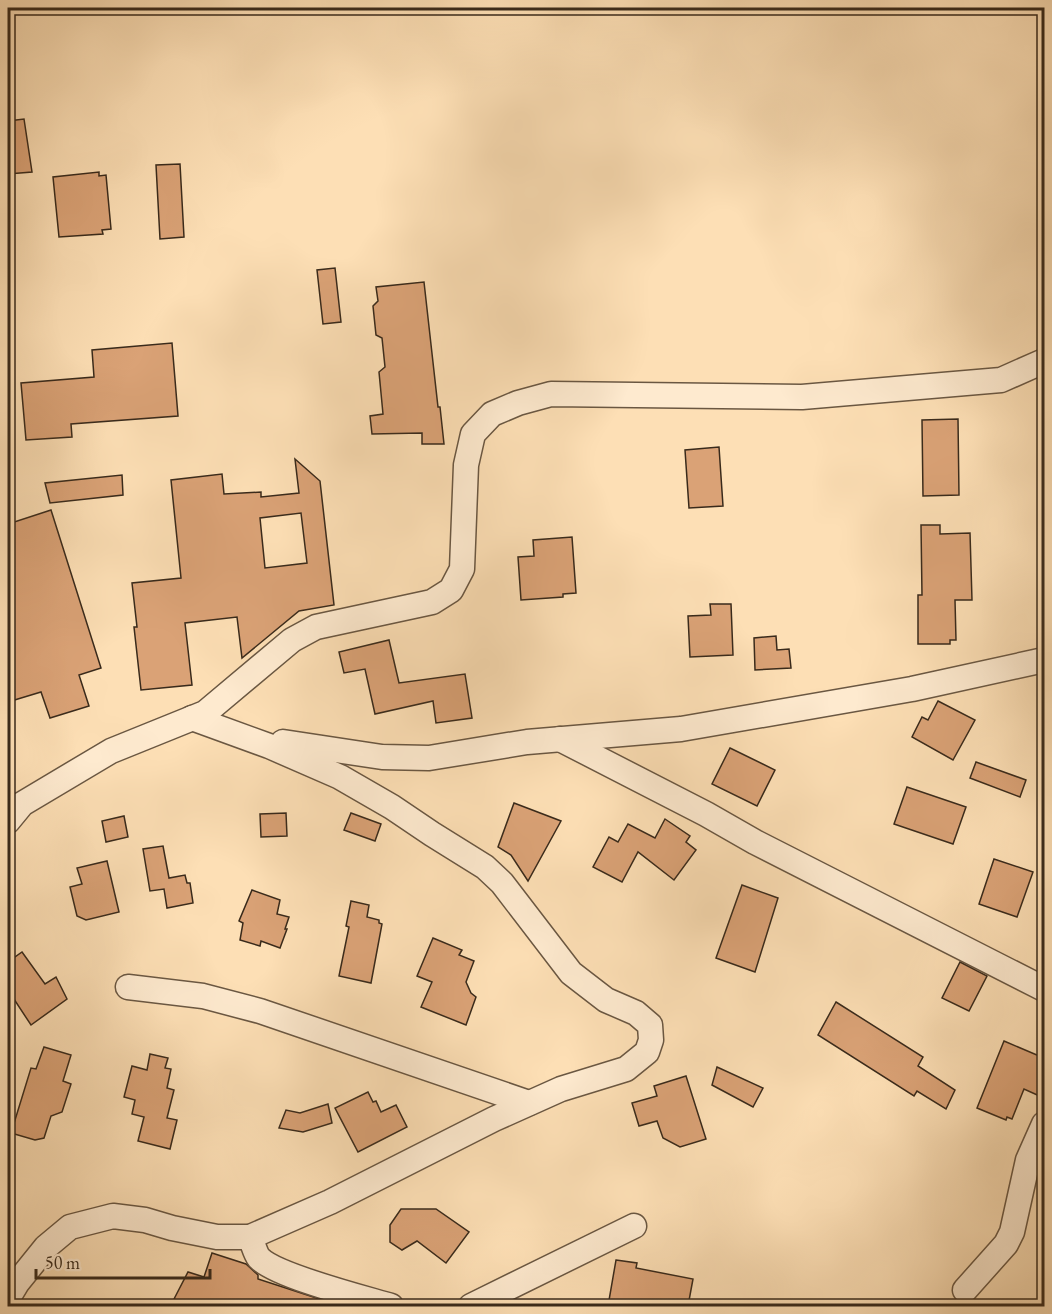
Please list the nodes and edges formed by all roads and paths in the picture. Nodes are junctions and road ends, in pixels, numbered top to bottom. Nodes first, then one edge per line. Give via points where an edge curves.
1 (1044, 361) edge
2 (1044, 660) edge
3 (192, 718) junction
4 (233, 733) junction
5 (560, 739) junction
6 (8, 821) edge
7 (128, 987) dead end
8 (1044, 988) edge
9 (529, 1103) junction
10 (1044, 1124) edge
11 (634, 1226) dead end
12 (250, 1237) junction
13 (965, 1290) dead end
14 (8, 1298) edge
15 (391, 1306) edge
16 (471, 1306) edge

1 - 3 street via 1001,380 802,397 551,394 509,406 492,414 473,434 466,465 462,569 451,590 432,602 316,627 292,640 205,713
2 - 5 street via 747,719
3 - 4 street
3 - 6 street via 111,751 22,804
4 - 5 street via 382,757 429,758
4 - 9 street via 340,777 485,867 502,883 571,973 606,1000 651,1024 647,1052 626,1069
5 - 8 street
7 - 9 street via 203,996 260,1011
9 - 12 street via 330,1202
10 - 13 street via 1028,1160 1012,1232
11 - 16 street
12 - 14 street via 217,1237 113,1216 70,1227 46,1246
12 - 15 street via 259,1258 275,1267

